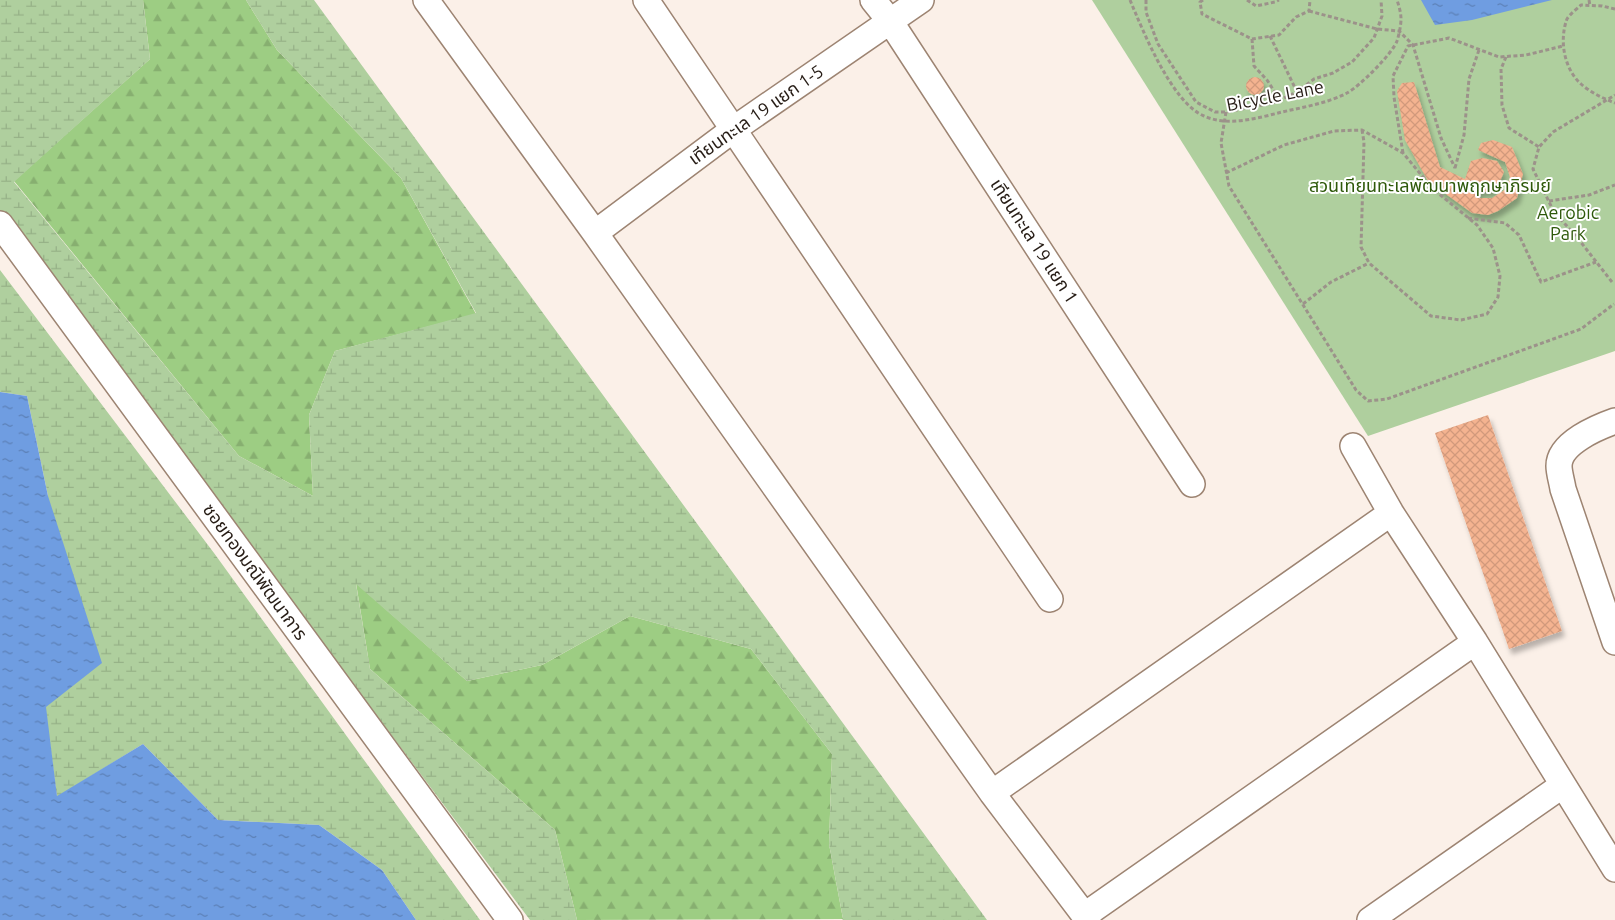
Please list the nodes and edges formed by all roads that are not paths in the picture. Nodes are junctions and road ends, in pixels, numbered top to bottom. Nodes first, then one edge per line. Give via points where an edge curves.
1 (426, 0) edge
2 (646, 0) edge
3 (873, 0) edge
4 (921, 0) edge
5 (890, 21) junction
6 (734, 129) junction
7 (0, 224) edge
8 (595, 233) junction
9 (1615, 421) edge
10 (1353, 446) dead end
11 (1192, 484) dead end
12 (1391, 513) junction
13 (1050, 599) dead end
14 (1475, 642) junction
15 (1615, 642) edge
16 (1563, 785) junction
17 (992, 793) junction
18 (1615, 869) edge
19 (1086, 918) edge
20 (510, 920) edge
21 (1370, 920) edge

1 - 8 street
2 - 6 street
3 - 5 street, เทียนทะเล 19 แยก 1
4 - 5 street, เทียนทะเล 19 แยก 1-5
5 - 6 street, เทียนทะเล 19 แยก 1-5
5 - 11 street, เทียนทะเล 19 แยก 1
6 - 8 street, เทียนทะเล 19 แยก 1-5
6 - 13 street
7 - 20 street, ซอยทองมณีพัฒนาการ
8 - 17 street
9 - 15 street via 1591,430 1573,444 1563,453 1559,465 1563,489
10 - 12 street
12 - 14 street
12 - 17 street
14 - 16 street
14 - 19 street
16 - 18 street
16 - 21 street
17 - 19 street

